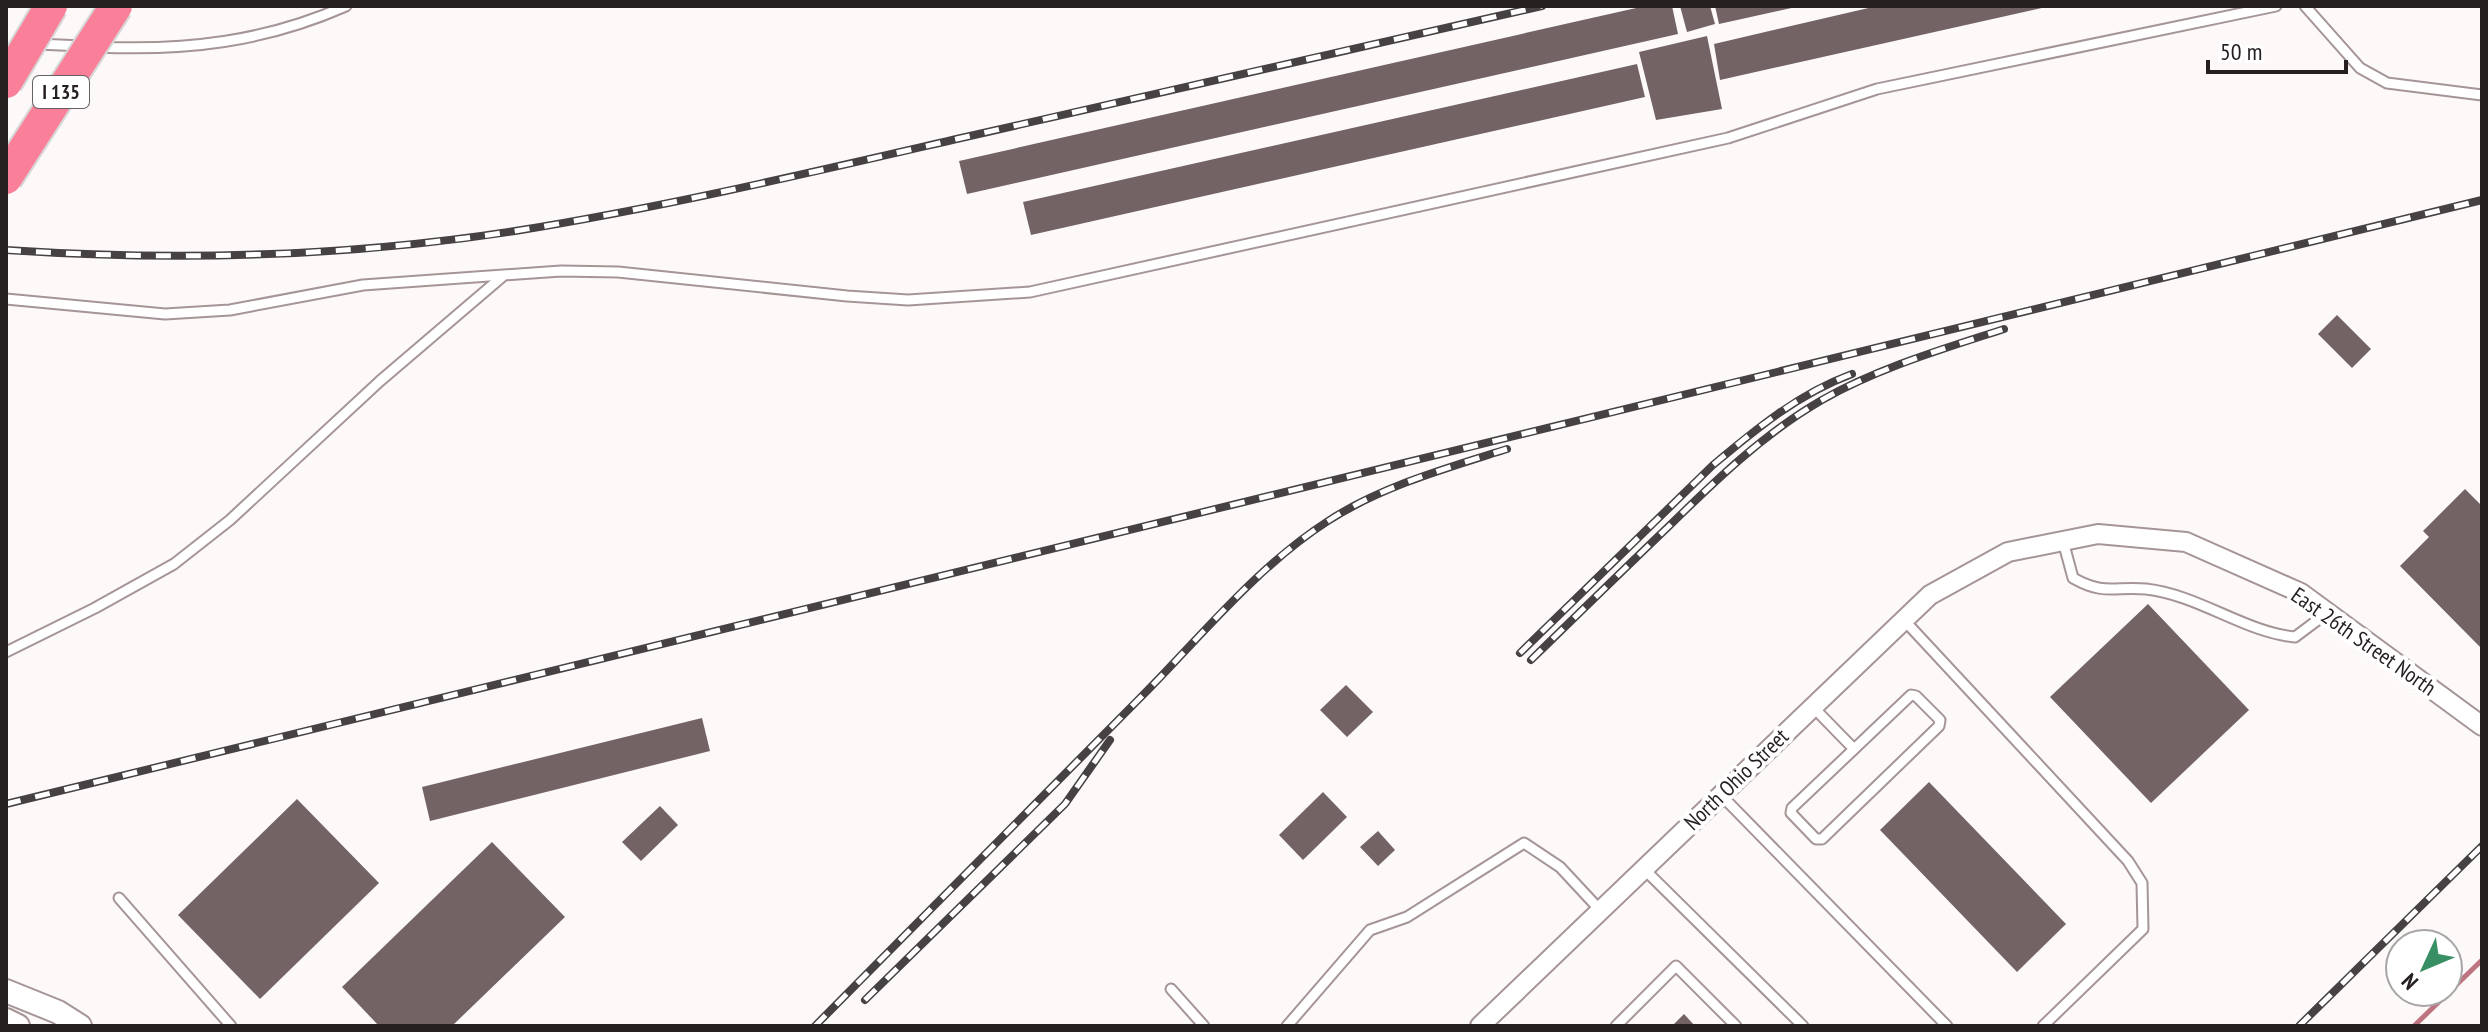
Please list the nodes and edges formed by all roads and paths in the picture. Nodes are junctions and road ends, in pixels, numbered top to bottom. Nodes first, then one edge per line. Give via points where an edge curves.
1 (51, 6) edge
2 (116, 6) edge
3 (346, 6) edge
4 (2276, 6) edge
5 (2305, 6) edge
6 (13, 55) edge
7 (6, 82) edge
8 (2482, 95) edge
9 (6, 178) edge
10 (503, 276) junction
11 (6, 299) edge
12 (2063, 541) junction
13 (2008, 552) joint
14 (2328, 612) junction
15 (1904, 620) junction
16 (6, 652) edge
17 (1812, 706) junction
18 (2482, 726) edge
19 (1854, 749) junction
20 (1720, 794) junction
21 (1643, 868) junction
22 (119, 898) dead end
23 (1600, 910) junction
24 (1171, 989) dead end
25 (6, 991) edge
26 (6, 1020) edge
27 (18, 1026) edge
28 (80, 1026) edge
29 (231, 1026) edge
30 (1204, 1026) edge
31 (1287, 1026) edge
32 (1480, 1026) edge
33 (1616, 1026) edge
34 (1736, 1026) edge
35 (1803, 1026) edge
36 (1947, 1026) edge
37 (2043, 1026) edge

1 - 6 highway, bridge
1 - 7 highway, I 135, bridge
2 - 9 highway, I 135, bridge
3 - 6 lane via 284,30 213,44
4 - 10 lane via 1877,89 1728,138 1030,292 908,300 618,272
5 - 8 lane via 2360,68 2387,83
10 - 11 lane via 363,285 230,310 165,314
10 - 16 lane via 174,564
12 - 13 street, East 26th Street North
12 - 14 street, East 26th Street North via 2098,534 2186,542 2301,593
12 - 14 lane via 2073,578 2093,589 2147,589 2271,635 2295,637
13 - 15 street, North Ohio Street via 1930,595
14 - 18 street, East 26th Street North
15 - 17 street, North Ohio Street
15 - 37 lane via 2128,861 2142,883 2143,929
17 - 19 lane
17 - 20 street, North Ohio Street
19 - 19 lane via 1792,808 1816,839 1822,839 1940,720 1911,695
20 - 21 street, North Ohio Street
20 - 36 lane
21 - 23 street, North Ohio Street
21 - 35 lane
22 - 29 lane
23 - 31 lane via 1560,867 1524,843 1407,917 1370,930
23 - 32 street, North Ohio Street
24 - 30 lane
25 - 28 street
26 - 27 street
33 - 34 lane via 1676,966

